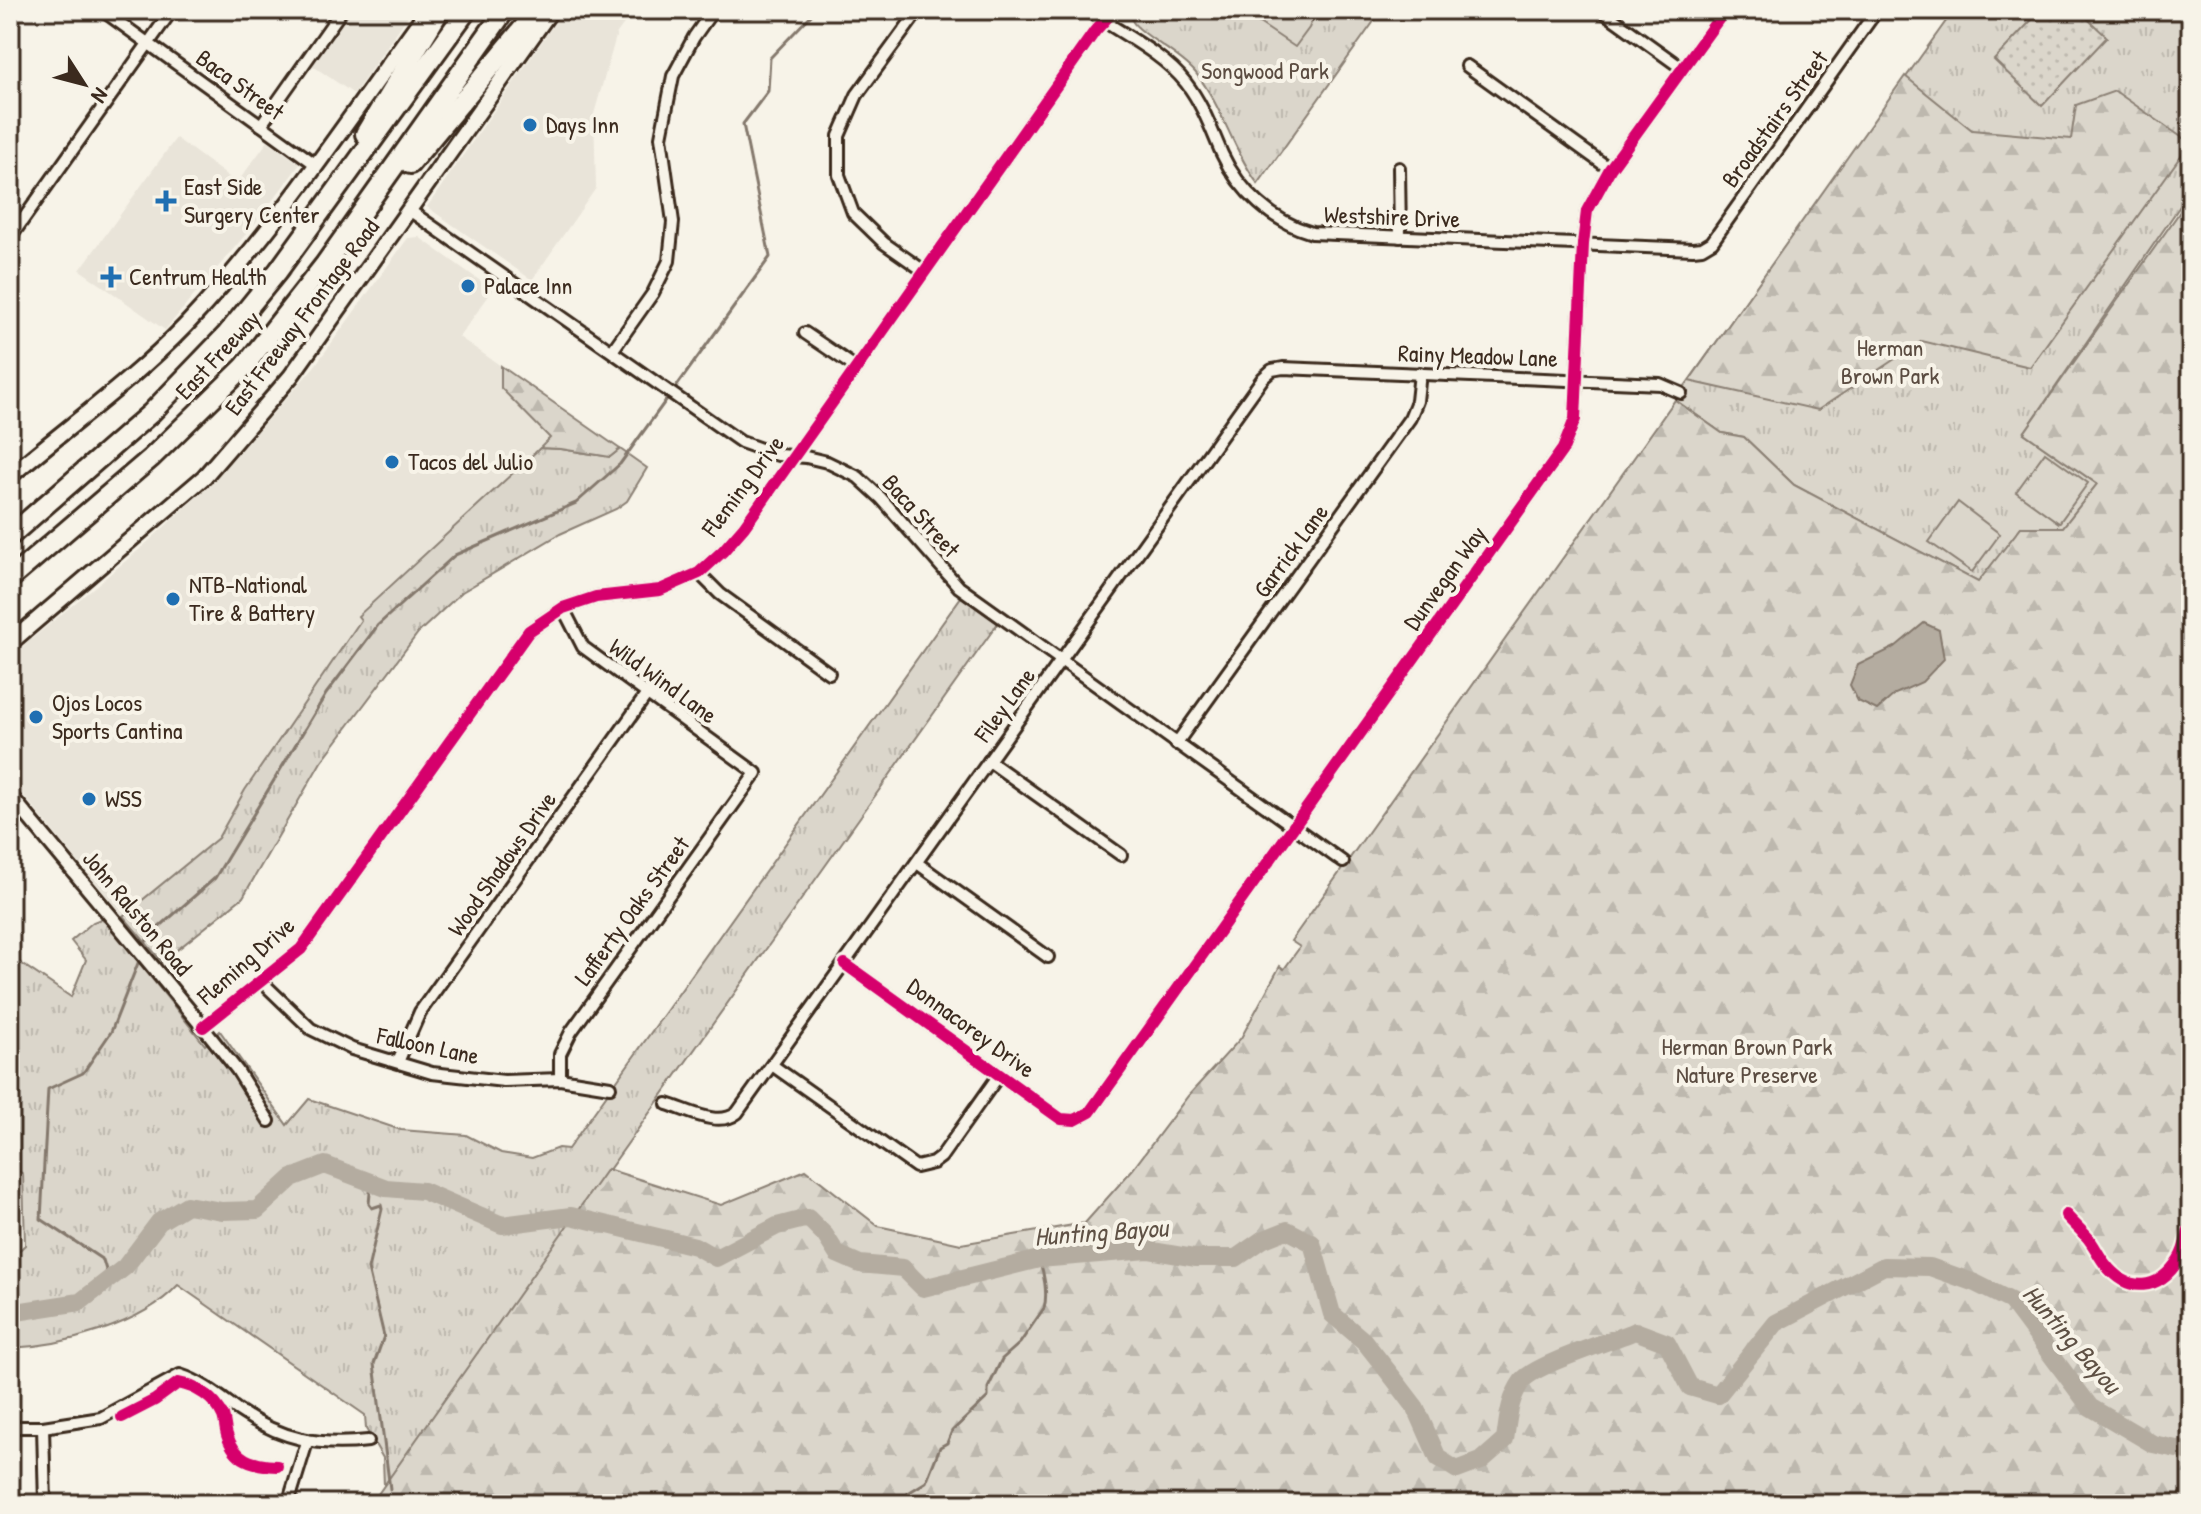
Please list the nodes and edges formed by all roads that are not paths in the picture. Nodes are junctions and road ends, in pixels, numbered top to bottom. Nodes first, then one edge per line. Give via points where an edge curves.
1 (102, 10) edge
2 (172, 10) edge
3 (342, 10) edge
4 (428, 10) edge
5 (440, 10) edge
6 (467, 10) edge
7 (505, 10) edge
8 (538, 10) edge
9 (551, 10) edge
10 (713, 10) edge
11 (919, 10) edge
12 (1087, 10) edge
13 (1114, 10) edge
14 (1601, 10) edge
15 (1725, 10) edge
16 (1877, 10) edge
17 (1104, 21) junction
18 (148, 43) junction
19 (1467, 66) dead end
20 (1683, 69) junction
21 (261, 125) junction
22 (315, 164) junction
23 (1399, 168) dead end
24 (1610, 169) junction
25 (409, 210) junction
26 (304, 234) junction
27 (1400, 237) junction
28 (10, 238) edge
29 (1583, 244) junction
30 (1702, 248) joint
31 (325, 264) junction
32 (924, 271) junction
33 (805, 333) dead end
34 (612, 351) junction
35 (855, 367) junction
36 (1272, 370) joint
37 (1420, 373) junction
38 (1578, 379) junction
39 (1681, 393) dead end
40 (793, 457) junction
41 (10, 476) edge
42 (10, 536) edge
43 (699, 573) junction
44 (10, 579) edge
45 (563, 608) junction
46 (10, 643) edge
47 (1061, 661) junction
48 (829, 673) dead end
49 (647, 694) junction
50 (1176, 744) junction
51 (989, 761) junction
52 (756, 773) joint
53 (10, 795) edge
54 (10, 803) edge
55 (25, 815) junction
56 (1293, 828) junction
57 (1121, 855) dead end
58 (1343, 862) dead end
59 (917, 863) junction
60 (1048, 957) dead end
61 (845, 964) junction
62 (261, 981) junction
63 (203, 1027) junction
64 (398, 1062) junction
65 (772, 1065) junction
66 (999, 1075) junction
67 (560, 1079) junction
68 (610, 1087) dead end
69 (667, 1104) dead end
70 (1075, 1120) joint
71 (269, 1121) dead end
72 (10, 1427) edge
73 (43, 1427) junction
74 (368, 1441) dead end
75 (307, 1442) junction
76 (45, 1504) edge
77 (288, 1504) edge

1 - 18 street, Baca Street
2 - 18 street
3 - 21 street
4 - 22 main road
5 - 26 highway
6 - 26 highway, East Freeway
7 - 31 highway, East Freeway
8 - 31 highway
9 - 25 main road, East Freeway Frontage Road
10 - 34 street via 673,76 661,137 673,222 669,261
11 - 32 street via 857,95 839,136 839,175 853,213
12 - 17 street, Westshire Drive
13 - 17 street, Fleming Drive
14 - 20 street
15 - 20 street, Dunvegan Way
16 - 30 street, Broadstairs Street via 1712,242
17 - 27 street, Westshire Drive via 1184,80 1234,175 1282,222 1312,233
17 - 32 street, Fleming Drive
18 - 21 street, Baca Street
18 - 28 street
19 - 24 street
20 - 24 street, Dunvegan Way
21 - 22 street, Baca Street
22 - 41 main road via 184,326
23 - 27 street
24 - 29 street, Dunvegan Way via 1587,211
25 - 34 street, Baca Street
25 - 46 main road, East Freeway Frontage Road via 291,376 204,477
26 - 42 highway, East Freeway via 188,376
27 - 29 street, Westshire Drive
29 - 30 street, Westshire Drive
29 - 38 street, Dunvegan Way
31 - 44 highway, East Freeway via 207,405
32 - 35 street, Fleming Drive
33 - 35 street
34 - 40 street, Baca Street via 741,442
35 - 40 street, Fleming Drive
36 - 37 street, Rainy Meadow Lane
36 - 47 street, Filey Lane
37 - 38 street, Rainy Meadow Lane
37 - 50 street, Garrick Lane via 1410,418
38 - 39 street, Rainy Meadow Lane via 1660,384
38 - 56 street, Dunvegan Way via 1575,419 1563,449
40 - 43 street, Fleming Drive via 744,527
40 - 47 street, Baca Street via 835,465 872,488 959,587
43 - 45 street, Fleming Drive via 660,590 596,597
43 - 48 street
45 - 49 street, Wild Wind Lane via 583,647
45 - 62 street, Fleming Drive via 529,631 301,949
47 - 50 street, Baca Street
47 - 51 street, Filey Lane
49 - 52 street, Wild Wind Lane
49 - 64 street, Wood Shadows Drive via 420,1012
50 - 56 street, Baca Street
51 - 57 street
51 - 59 street, Filey Lane
52 - 67 street, Lafferty Oaks Street via 571,1032 560,1054
53 - 55 street, John Ralston Road
54 - 55 street, John Ralston Road
55 - 63 street, John Ralston Road
56 - 58 street, Baca Street
56 - 70 street, Dunvegan Way via 1090,1112
59 - 60 street
59 - 61 street, Filey Lane
61 - 65 street, Filey Lane
61 - 66 street, Donnacorey Drive
62 - 63 street, Fleming Drive
62 - 64 street, Falloon Lane via 311,1029 352,1049
63 - 71 street, John Ralston Road
64 - 67 street, Falloon Lane via 432,1073 504,1081
65 - 66 street via 916,1167 941,1157
65 - 69 street, Filey Lane via 731,1118 718,1120
66 - 70 street, Donnacorey Drive via 1061,1119
67 - 68 street, Falloon Lane
72 - 73 street
73 - 75 street via 101,1418 180,1375 253,1420
73 - 76 street
74 - 75 street
75 - 77 street

